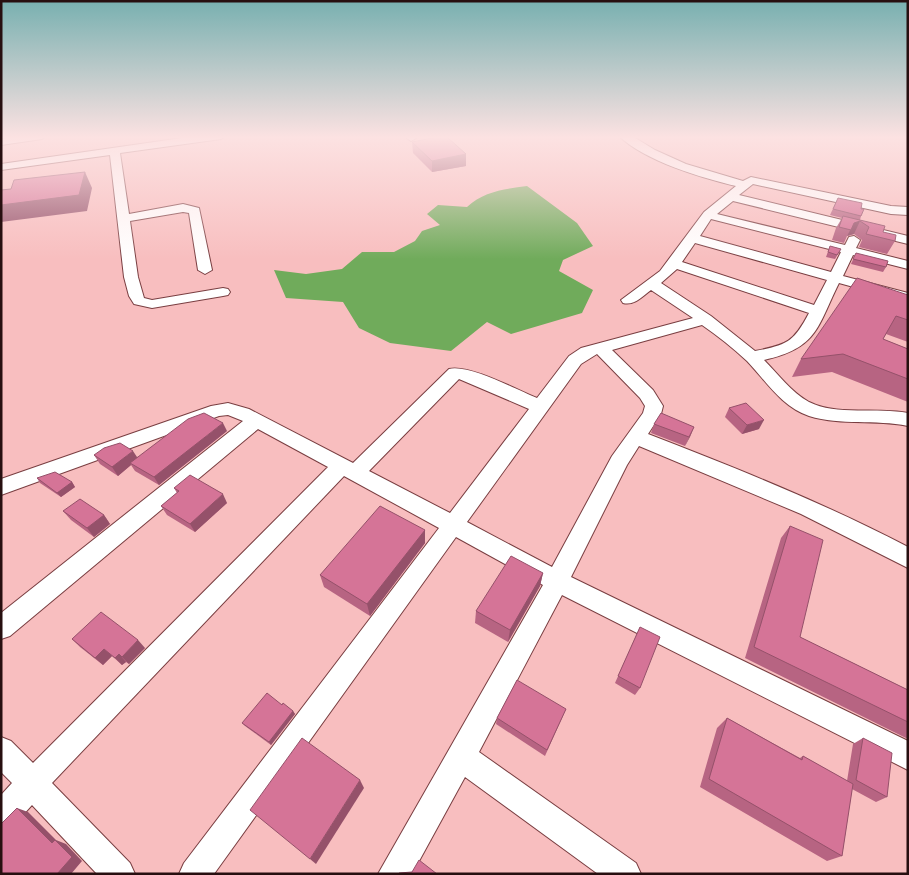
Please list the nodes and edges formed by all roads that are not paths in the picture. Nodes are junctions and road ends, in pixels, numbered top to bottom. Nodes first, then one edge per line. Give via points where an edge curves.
1 (119, 177) edge
2 (715, 177) edge
3 (744, 185) junction
4 (731, 197) junction
5 (908, 211) edge
6 (708, 215) junction
7 (125, 218) junction
8 (859, 228) junction
9 (692, 238) junction
10 (908, 240) edge
11 (849, 252) junction
12 (674, 264) junction
13 (908, 265) edge
14 (205, 270) dead end
15 (836, 278) junction
16 (652, 284) junction
17 (223, 292) dead end
18 (908, 298) edge
19 (628, 300) dead end
20 (818, 311) junction
21 (706, 319) junction
22 (600, 348) junction
23 (752, 357) junction
24 (539, 406) junction
25 (257, 420) junction
26 (908, 420) edge
27 (635, 438) junction
28 (348, 470) junction
29 (1, 487) edge
30 (453, 525) junction
31 (908, 558) edge
32 (557, 581) junction
33 (1, 628) edge
34 (1, 751) edge
35 (908, 756) edge
36 (461, 757) junction
37 (33, 784) junction
38 (1, 816) edge
39 (119, 874) edge
40 (195, 874) edge
41 (394, 874) edge
42 (625, 874) edge

1 - 7 street
2 - 3 street
3 - 4 street
3 - 5 street via 758,180
4 - 6 street
4 - 8 street
6 - 9 street
6 - 11 street
7 - 14 street via 183,208 195,211
7 - 17 street via 131,277 139,301 152,304
8 - 10 street
8 - 11 street
9 - 12 street
9 - 15 street
11 - 13 street
11 - 15 street
12 - 16 street
12 - 20 street
15 - 18 street
15 - 20 street
16 - 19 street
16 - 21 street
20 - 23 street via 813,324 798,343 785,350
21 - 22 street
21 - 23 street
22 - 24 street via 575,360
22 - 27 street via 653,402 652,414
23 - 26 street via 804,407
24 - 28 street via 470,376 455,373
24 - 30 street
25 - 28 street
25 - 29 street via 228,409 217,410
25 - 33 street
27 - 31 street via 720,470 827,517
27 - 32 street via 619,461
28 - 30 street
28 - 37 street
30 - 32 street
30 - 40 street
32 - 35 street
32 - 36 street
34 - 37 street
36 - 41 street
36 - 42 street
37 - 38 street
37 - 39 street

